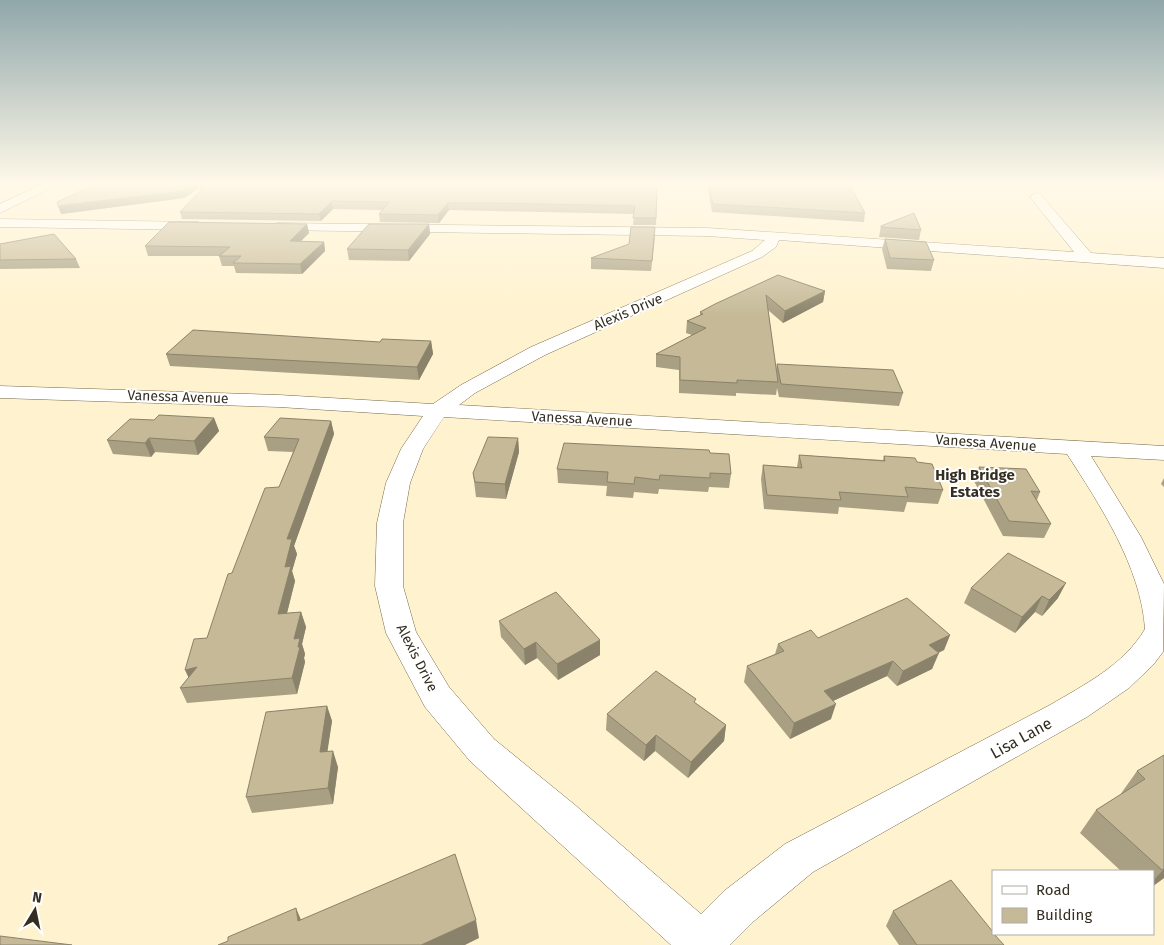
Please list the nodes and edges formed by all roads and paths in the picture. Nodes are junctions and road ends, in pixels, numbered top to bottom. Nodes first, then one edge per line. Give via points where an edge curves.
1 (418, 228) edge
2 (1062, 228) edge
3 (774, 235) junction
4 (1087, 258) junction
5 (1164, 263) edge
6 (0, 392) edge
7 (437, 411) junction
8 (1074, 448) junction
9 (1164, 453) edge
10 (702, 944) edge

1 - 3 street
2 - 4 street
3 - 4 street
3 - 7 street, Alexis Drive via 771,244 758,254 538,351 468,389
4 - 5 street
6 - 7 street, Vanessa Avenue via 260,400
7 - 8 street, Vanessa Avenue
7 - 10 street, Alexis Drive via 412,449 398,483 390,523 389,586 401,634 437,697 482,750
8 - 9 street, Vanessa Avenue
8 - 10 street, Lisa Lane via 1125,524 1157,586 1163,613 1160,630 1149,647 1135,663 1096,694 1062,715 799,858 739,906

